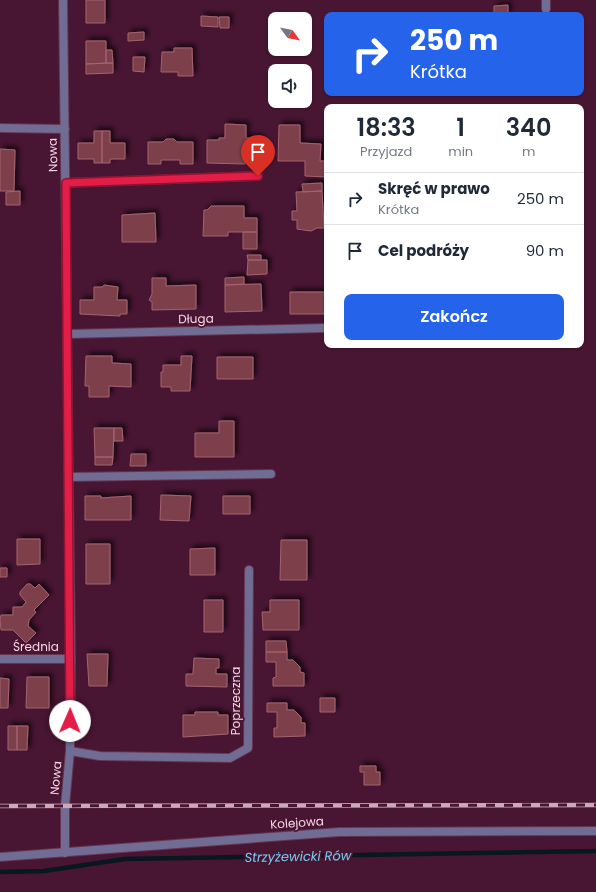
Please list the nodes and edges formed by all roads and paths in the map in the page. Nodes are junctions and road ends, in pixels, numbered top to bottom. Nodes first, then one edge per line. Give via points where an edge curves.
1 (63, 0) edge
2 (546, 0) edge
3 (546, 9) dead end
4 (0, 128) edge
5 (65, 129) junction
6 (258, 176) dead end
7 (66, 183) junction
8 (324, 328) edge
9 (67, 334) junction
10 (271, 474) dead end
11 (69, 477) junction
12 (249, 570) dead end
13 (0, 659) edge
14 (71, 659) junction
15 (70, 751) junction
16 (596, 831) edge
17 (65, 853) junction
18 (0, 858) edge

1 - 5 street, Nowa
2 - 3 street
4 - 5 street, Nowa
5 - 7 street, Nowa
6 - 7 street
7 - 9 street, Nowa
8 - 9 street, Długa
9 - 11 street, Nowa
10 - 11 street
11 - 14 street, Nowa
12 - 15 street, Poprzeczna via 248,748 230,758 100,756
13 - 14 street, Średnia
14 - 15 street, Nowa
15 - 17 street, Nowa via 65,806
16 - 17 street, Kolejowa via 339,832
17 - 18 street, Kolejowa

